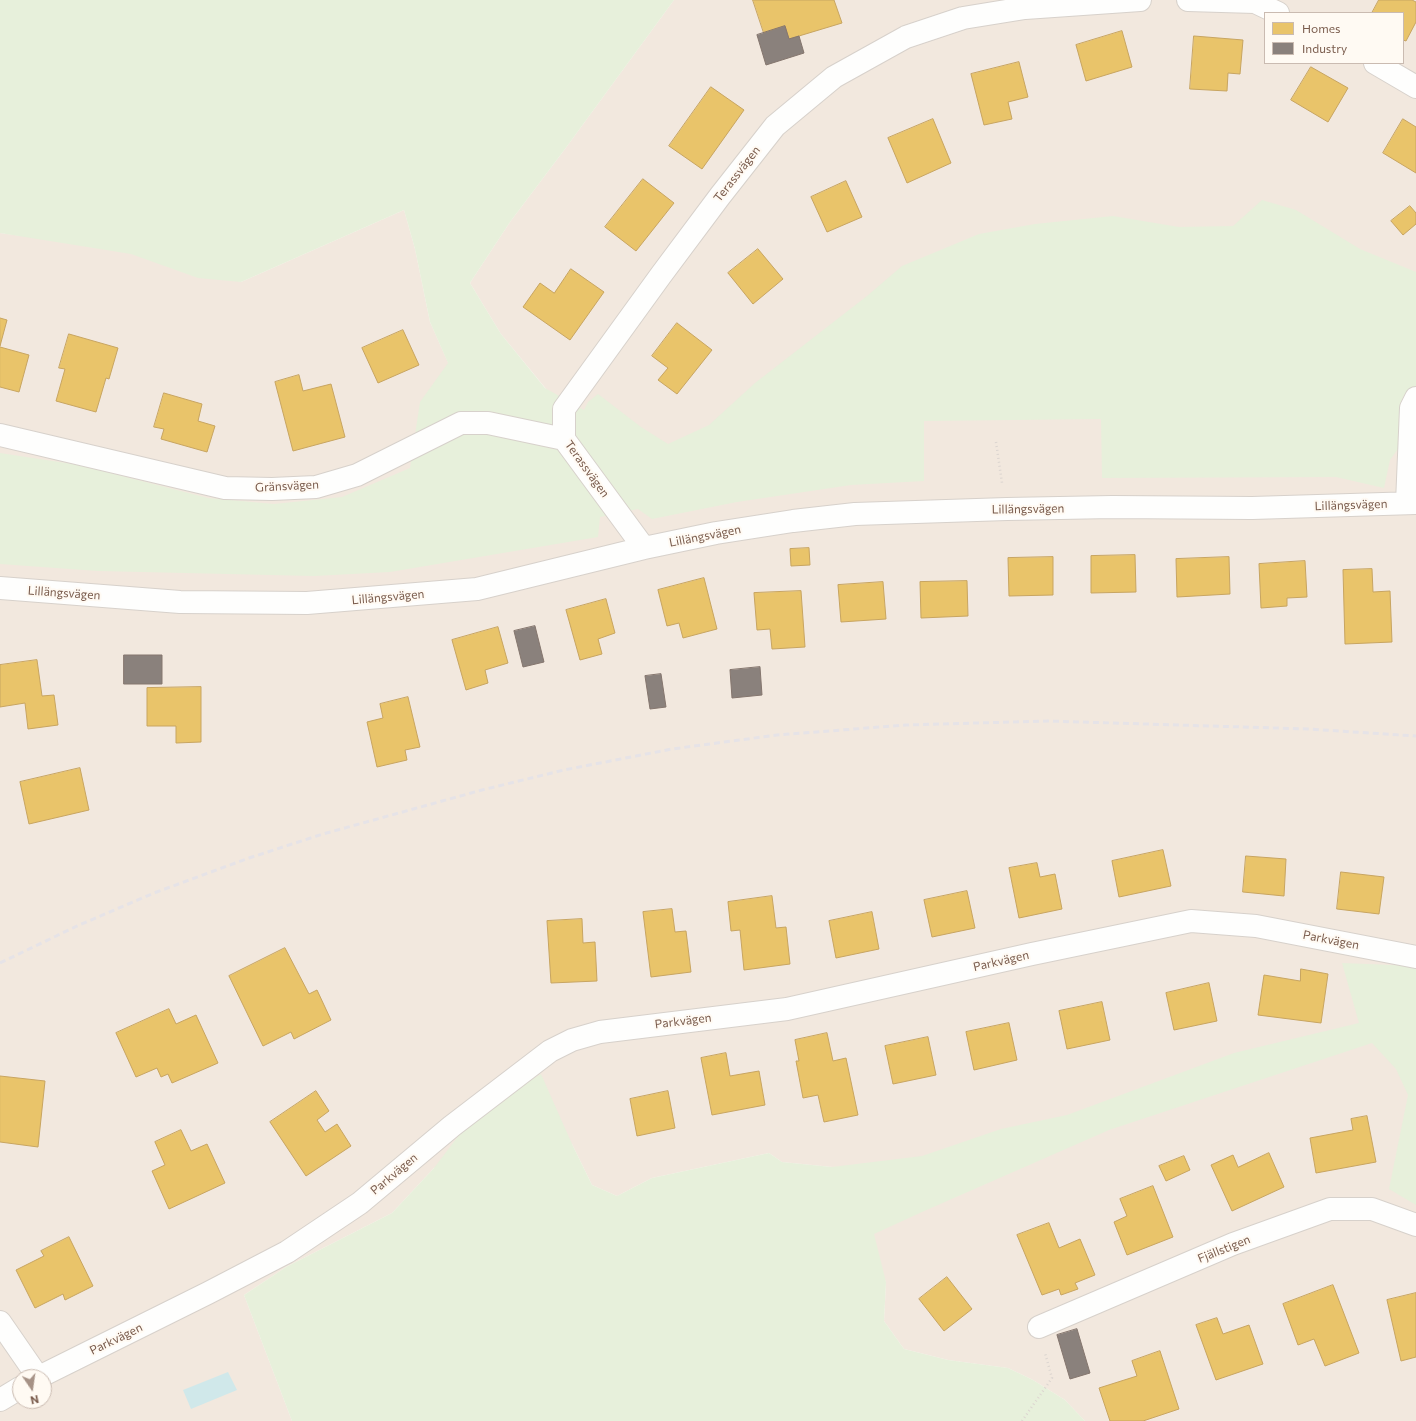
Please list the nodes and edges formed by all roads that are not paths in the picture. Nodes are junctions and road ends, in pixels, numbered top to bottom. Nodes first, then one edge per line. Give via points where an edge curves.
1 (1140, 0) edge
2 (1188, 0) edge
3 (1276, 12) edge
4 (1377, 64) edge
5 (1416, 87) edge
6 (1416, 398) edge
7 (0, 435) edge
8 (564, 439) junction
9 (1412, 503) edge
10 (644, 548) junction
11 (0, 588) edge
12 (1416, 957) edge
13 (1416, 1225) edge
14 (0, 1322) edge
15 (1039, 1327) road end
16 (32, 1369) edge
17 (52, 1370) edge
18 (12, 1393) edge
19 (0, 1400) edge

1 - 8 street, Terassvägen via 1025,8 963,18 906,37 834,77 775,126 665,269 564,409
2 - 3 street via 1254,2
4 - 5 street
6 - 9 street via 1411,408
7 - 8 street, Gränsvägen via 225,488 272,489 316,487 357,475 461,423 488,423
8 - 10 street, Terassvägen
9 - 10 street, Lillängsvägen via 1252,508 1007,509 847,515 716,533
10 - 11 street, Lillängsvägen via 477,589 307,604 180,602
12 - 17 street, Parkvägen via 1256,926 1191,921 786,1009 607,1031 572,1040 550,1051 452,1126 360,1203 287,1252
13 - 15 street, Fjällstigen via 1372,1209 1330,1210 1233,1244
14 - 16 street
18 - 19 street

